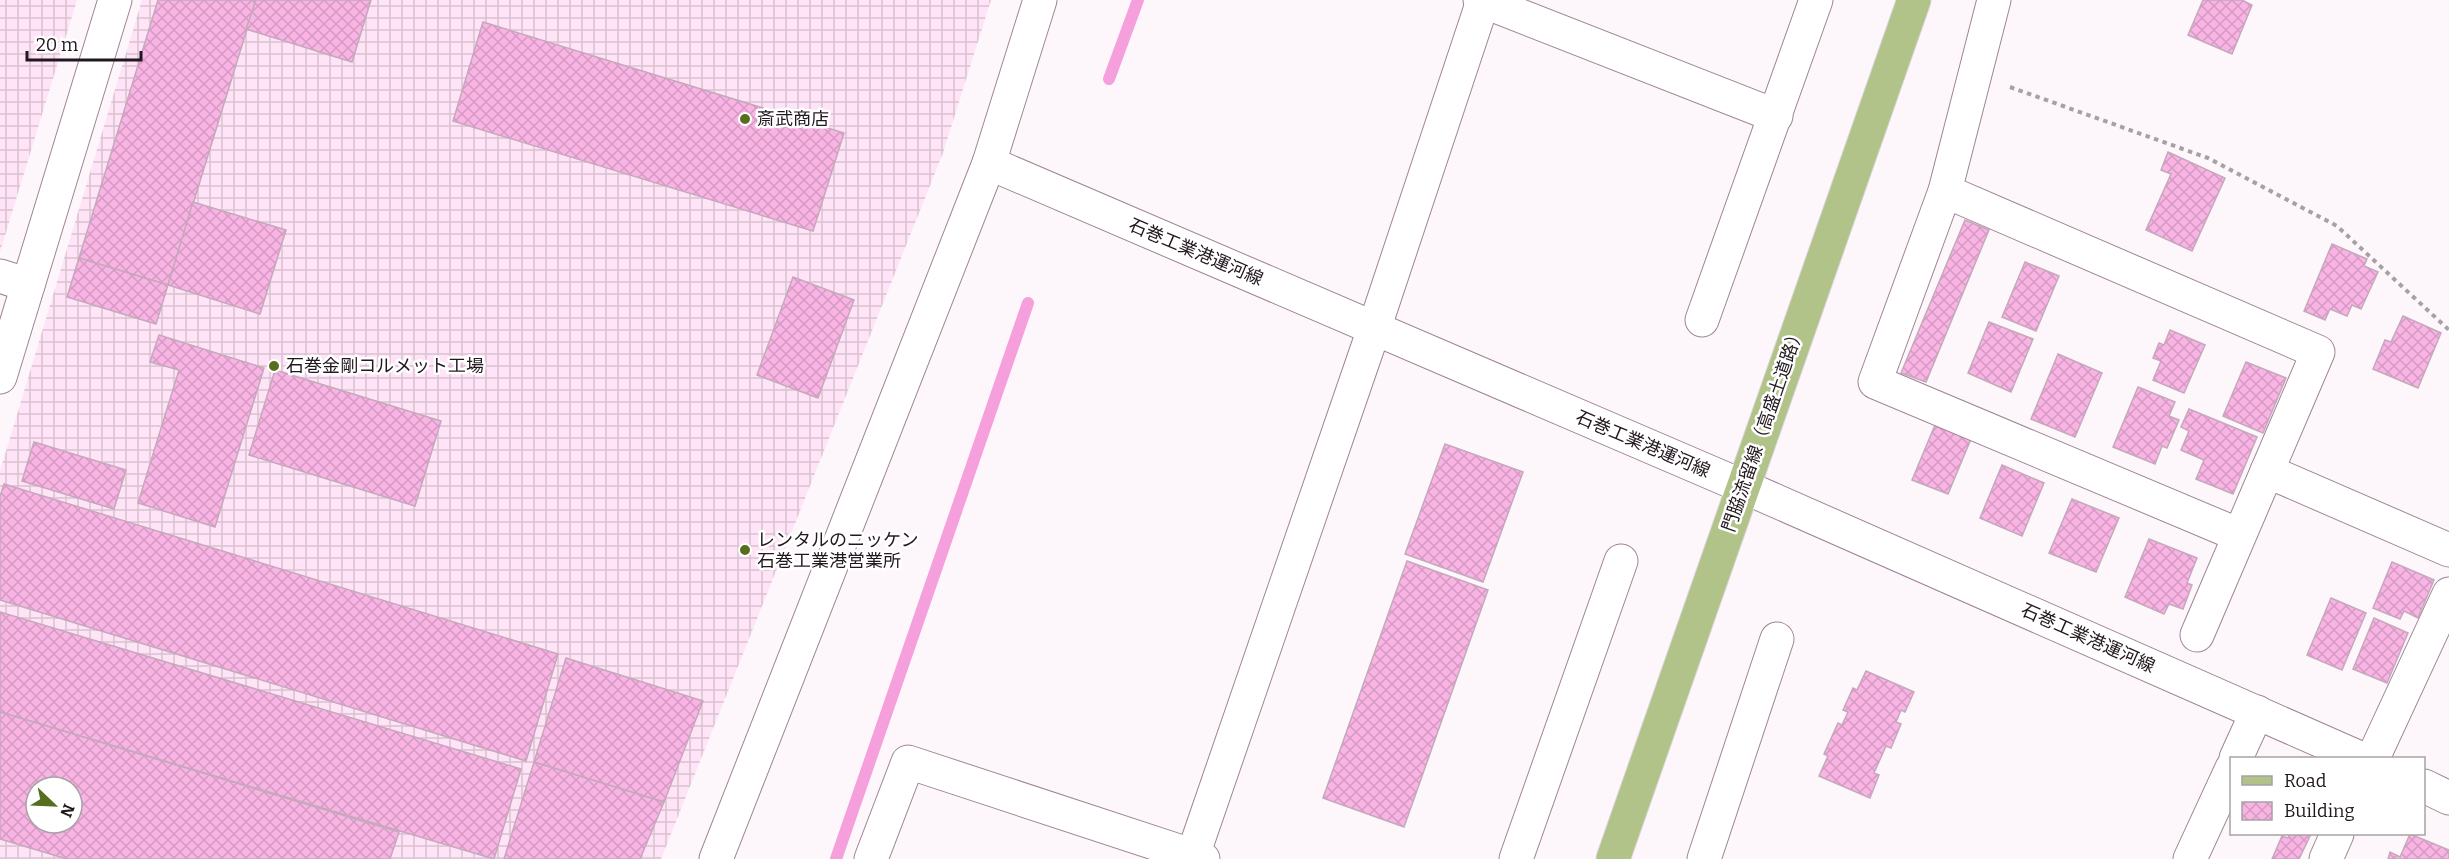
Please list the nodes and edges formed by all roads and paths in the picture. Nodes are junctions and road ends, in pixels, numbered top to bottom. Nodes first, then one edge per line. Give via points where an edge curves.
1 (115, 0) edge
2 (1040, 0) edge
3 (1816, 0) edge
4 (1914, 0) edge
5 (1994, 0) edge
6 (1482, 1) edge
7 (1975, 75) junction
8 (1776, 116) junction
9 (989, 163) junction
10 (1945, 191) junction
11 (14, 280) edge
12 (1702, 320) dead end
13 (1374, 329) junction
14 (2449, 330) edge
15 (0, 377) edge
16 (2267, 471) junction
17 (1742, 486) junction
18 (2239, 535) junction
19 (2449, 550) edge
20 (1621, 561) dead end
21 (2449, 594) edge
22 (2197, 635) dead end
23 (1777, 639) dead end
24 (2256, 712) junction
25 (2237, 757) edge
26 (2356, 757) edge
27 (2374, 757) edge
28 (2230, 772) edge
29 (2425, 786) edge
30 (2449, 798) edge
31 (2337, 835) edge
32 (1198, 857) edge
33 (716, 859) edge
34 (871, 859) edge
35 (1516, 859) edge
36 (1613, 859) edge
37 (1704, 859) edge
38 (2190, 859) edge
39 (2326, 859) edge

1 - 11 street
2 - 9 street
3 - 8 street
4 - 17 main road, 門脇流留線（高盛土道路）
5 - 7 street
6 - 8 street
6 - 13 street
7 - 10 street
7 - 14 path via 2208,158 2337,226
8 - 12 street
9 - 13 street, 石巻工業港運河線
9 - 33 street
10 - 16 street via 2318,352
10 - 18 street via 1875,382
11 - 15 street
13 - 17 street, 石巻工業港運河線
13 - 32 street
16 - 18 street
16 - 19 street
17 - 24 street, 石巻工業港運河線
17 - 36 main road, 門脇流留線（高盛土道路）
18 - 22 street
20 - 35 street
21 - 27 street
23 - 37 street
24 - 25 street
24 - 26 street, 石巻工業港運河線
28 - 38 street
29 - 30 street
31 - 39 street
32 - 34 street via 908,762

